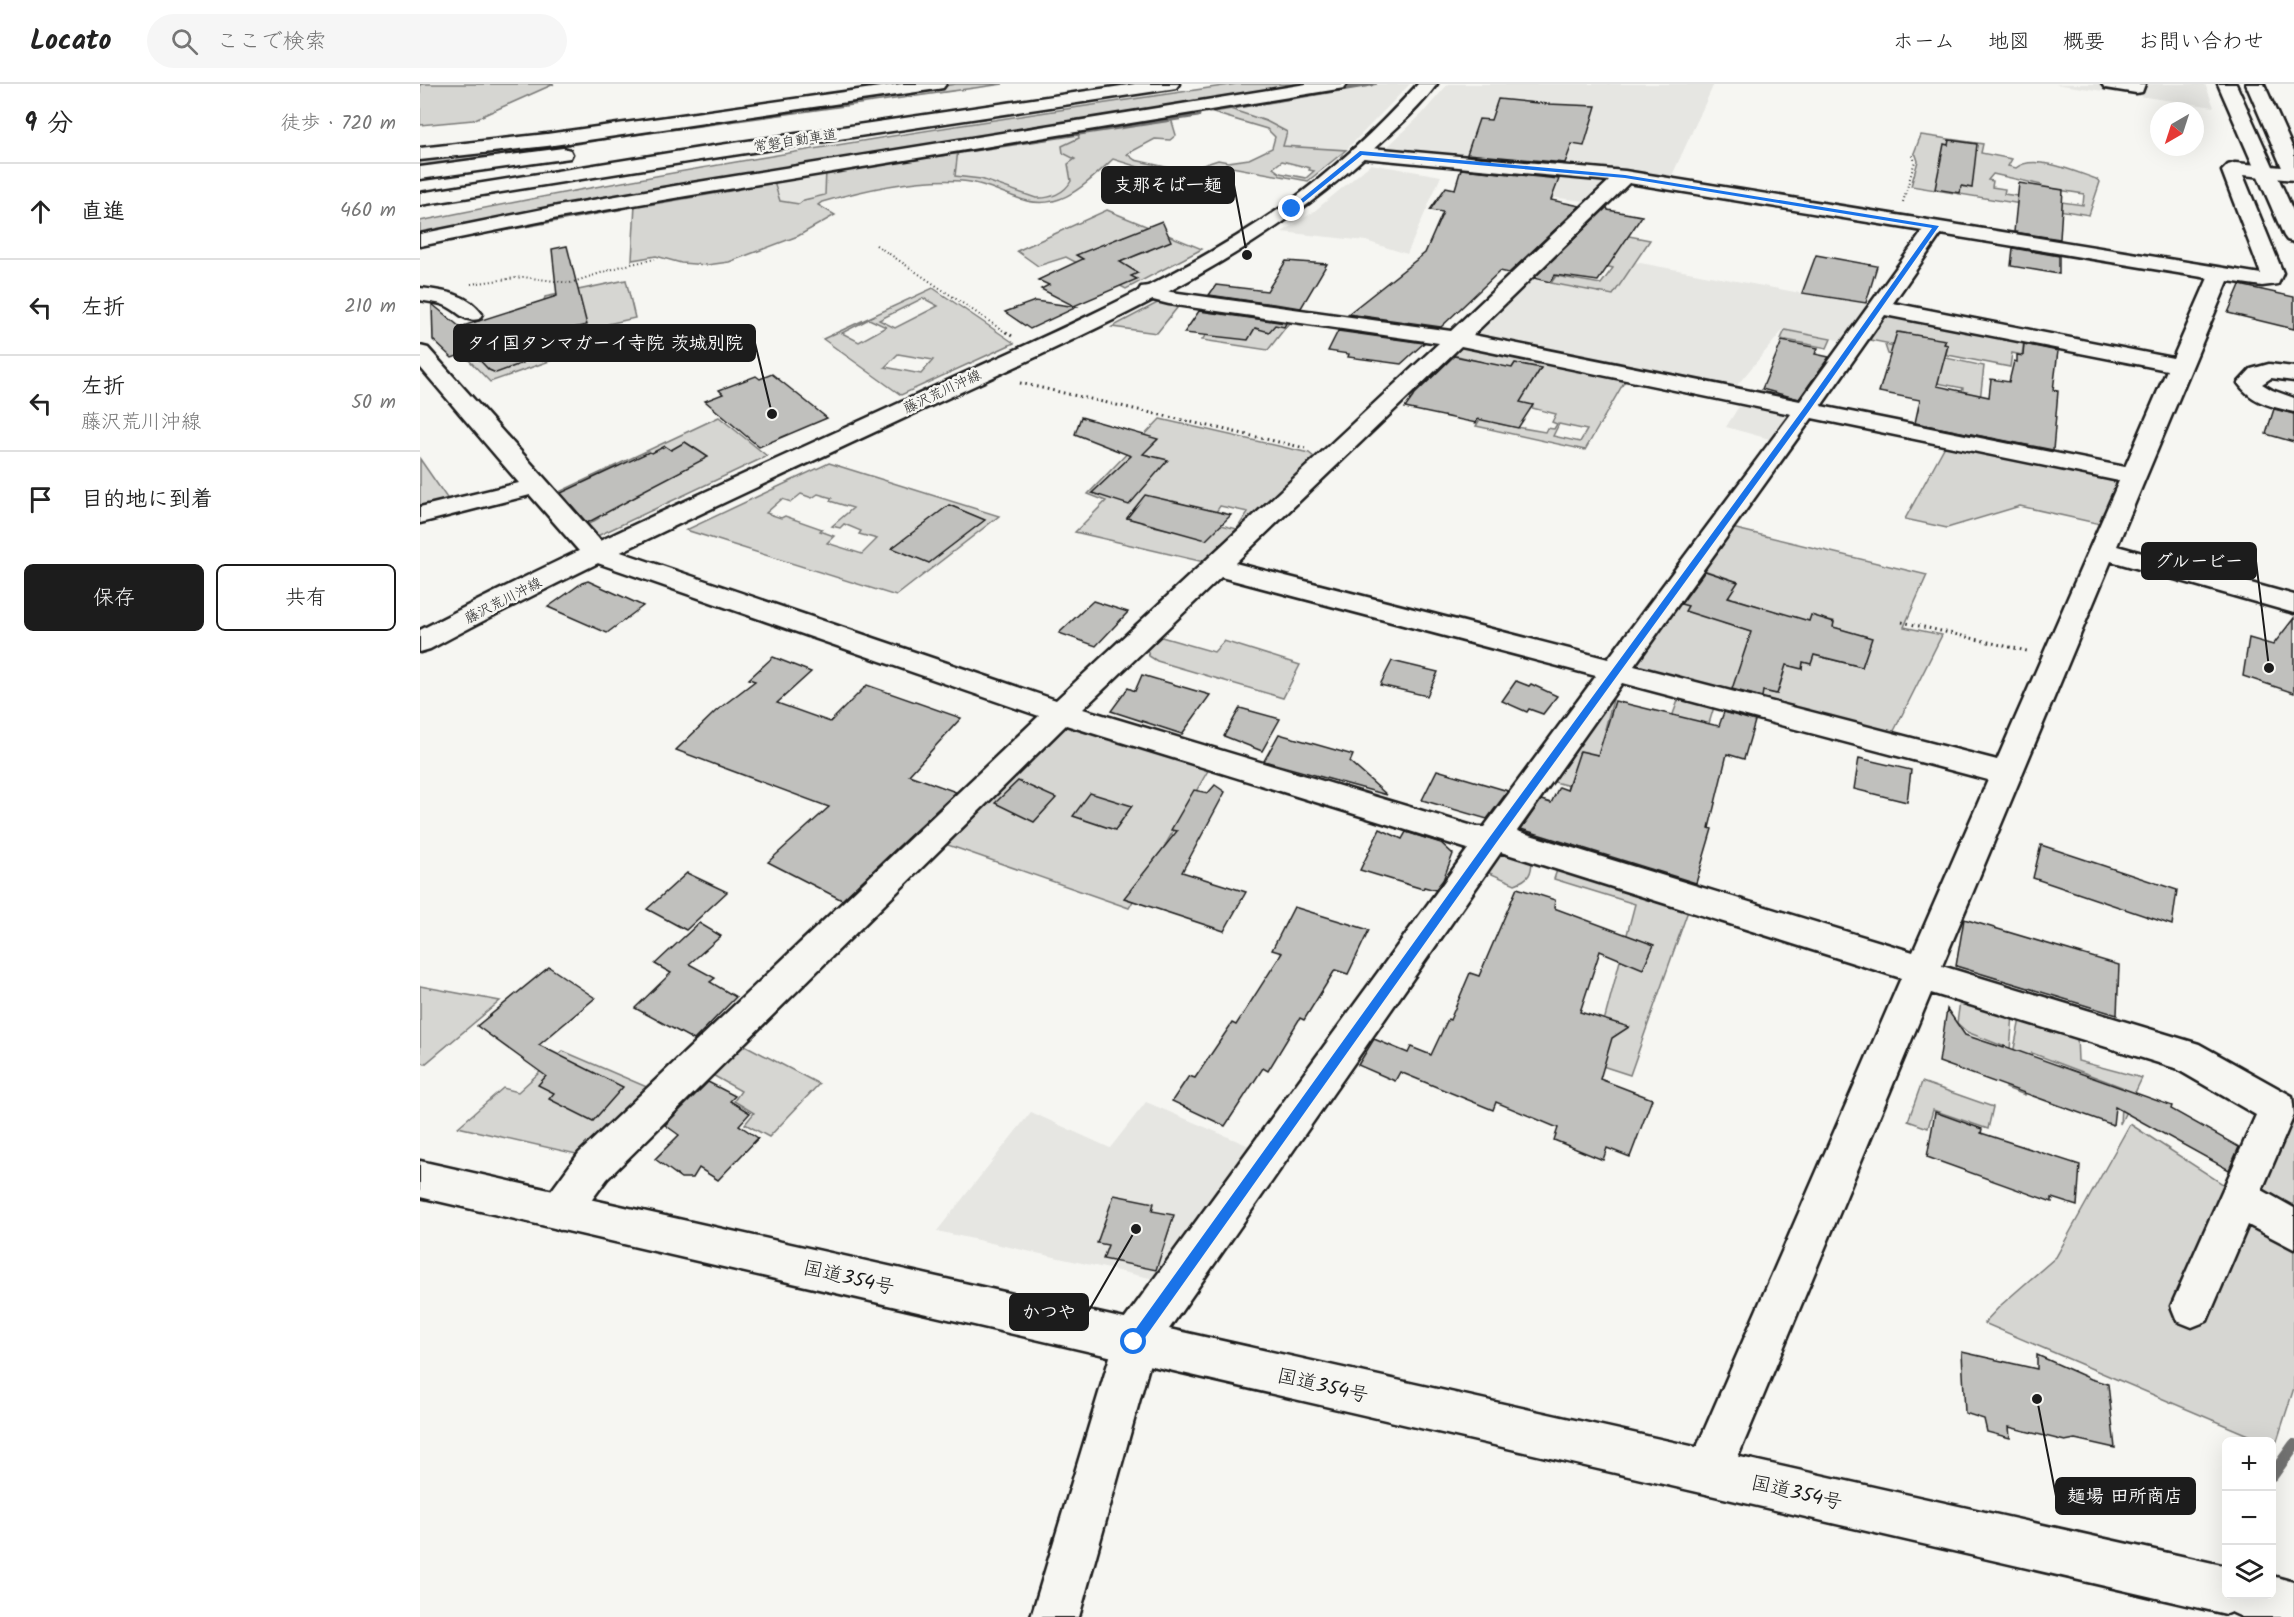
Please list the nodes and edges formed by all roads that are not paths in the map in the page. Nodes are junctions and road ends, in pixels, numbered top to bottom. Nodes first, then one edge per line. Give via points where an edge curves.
1 (937, 84) edge
2 (1066, 84) edge
3 (1170, 84) edge
4 (1338, 84) edge
5 (1428, 84) edge
6 (2111, 84) edge
7 (2136, 84) edge
8 (2227, 84) edge
9 (2255, 84) edge
10 (1025, 105) junction
11 (717, 134) dead end
12 (1360, 153) junction
13 (420, 154) edge
14 (2264, 171) junction
15 (420, 173) edge
16 (2294, 173) edge
17 (1625, 177) junction
18 (420, 180) edge
19 (420, 199) edge
20 (420, 215) edge
21 (1936, 226) junction
22 (2294, 236) edge
23 (420, 240) edge
24 (2220, 273) junction
25 (1149, 292) junction
26 (420, 294) edge
27 (1879, 307) junction
28 (471, 314) dead end
29 (1458, 339) junction
30 (420, 353) edge
31 (2180, 366) junction
32 (2294, 374) edge
33 (2294, 405) edge
34 (1806, 410) junction
35 (2132, 476) junction
36 (537, 486) junction
37 (420, 515) edge
38 (2101, 550) junction
39 (596, 553) junction
40 (1217, 567) junction
41 (2294, 604) edge
42 (420, 642) edge
43 (1615, 672) junction
44 (1061, 713) junction
45 (2007, 774) junction
46 (1492, 840) junction
47 (1923, 974) junction
48 (420, 1179) edge
49 (2238, 1198) junction
50 (560, 1211) junction
51 (2294, 1230) edge
52 (2192, 1306) dead end
53 (1134, 1342) junction
54 (1709, 1472) junction
55 (2222, 1589) edge
56 (2266, 1599) edge
57 (2294, 1606) edge
58 (1055, 1617) edge

1 - 13 main road via 547,140
2 - 11 main road, 常磐自動車道
3 - 10 main road, 常磐自動車道
4 - 23 main road via 686,190
5 - 12 main road, 藤沢荒川沖線
6 - 7 main road via 2136,88
8 - 14 main road
9 - 16 main road
10 - 19 main road, 常磐自動車道
10 - 20 main road
12 - 17 main road
12 - 25 main road, 藤沢荒川沖線 via 1279,218
14 - 16 main road
14 - 22 main road
14 - 24 main road via 2232,171 2272,273 2270,279
15 - 18 main road via 672,140
17 - 21 main road
17 - 29 main road
21 - 24 main road
21 - 27 main road
24 - 31 main road
25 - 29 main road
25 - 39 main road, 藤沢荒川沖線
26 - 28 main road via 451,299
27 - 31 main road
27 - 34 main road
29 - 34 main road
29 - 40 main road
30 - 36 main road
31 - 35 main road
32 - 33 main road via 2265,370 2250,383 2254,390 2271,399
34 - 35 main road
34 - 43 main road
35 - 38 main road
36 - 37 main road
36 - 39 main road
38 - 41 main road
38 - 45 main road
39 - 42 main road, 藤沢荒川沖線
39 - 44 main road
40 - 43 main road
40 - 44 main road
43 - 45 main road
43 - 46 main road
44 - 46 main road
44 - 50 main road via 593,1166
45 - 47 main road
46 - 47 main road via 1517,843 1910,966
46 - 53 main road
47 - 49 main road via 2186,1055 2278,1108
47 - 54 main road
48 - 50 main road, 国道354号
49 - 51 main road
49 - 52 main road
50 - 53 main road, 国道354号
53 - 54 main road, 国道354号
53 - 58 main road
54 - 55 main road, 国道354号
56 - 57 main road

